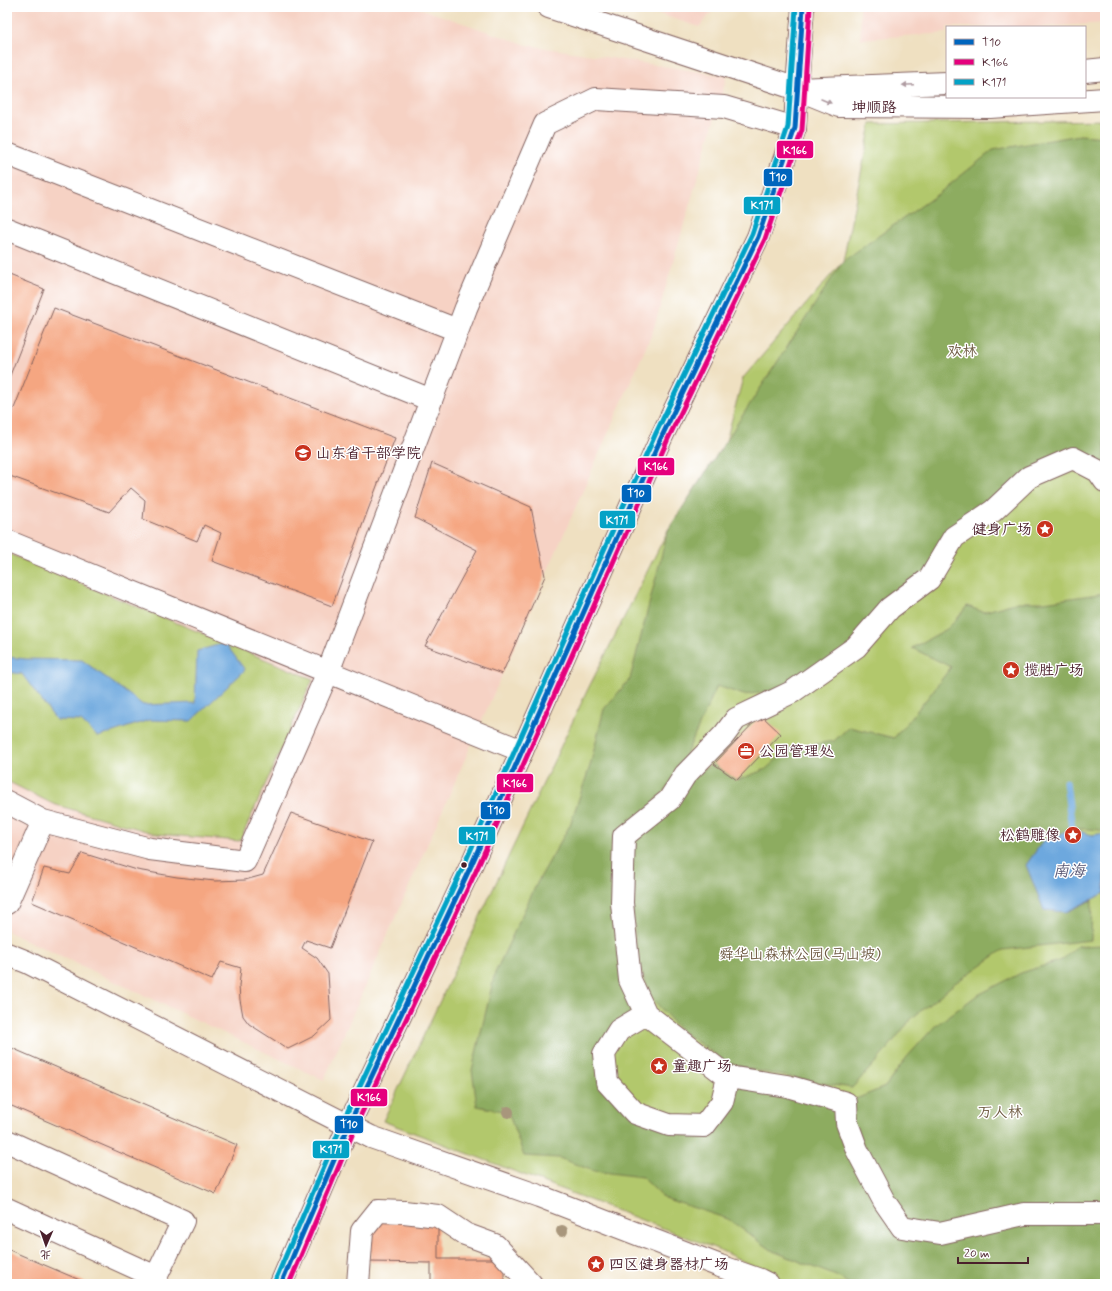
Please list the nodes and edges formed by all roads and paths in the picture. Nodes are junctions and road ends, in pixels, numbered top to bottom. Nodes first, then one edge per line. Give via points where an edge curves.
1 (549, 7) edge
2 (803, 7) edge
3 (1105, 69) edge
4 (1086, 71) edge
5 (946, 83) edge
6 (796, 88) junction
7 (1105, 98) edge
8 (795, 128) junction
9 (7, 154) edge
10 (7, 229) edge
11 (457, 330) junction
12 (431, 400) junction
13 (1105, 481) edge
14 (7, 541) edge
15 (328, 672) junction
16 (522, 751) junction
17 (7, 802) edge
18 (42, 822) junction
19 (7, 903) edge
20 (7, 954) edge
21 (646, 1014) junction
22 (728, 1077) junction
23 (350, 1124) junction
24 (7, 1141) edge
25 (7, 1209) edge
26 (1105, 1214) edge
27 (360, 1282) edge
28 (281, 1284) edge
29 (531, 1284) edge
30 (768, 1284) edge

1 - 6 street
2 - 6 street
3 - 4 street
5 -> 6 street, 坤顺路
6 -> 7 street, 坤顺路 via 839,106 990,107
6 - 8 street
8 - 11 street via 724,107 596,99 545,124
8 - 16 street via 758,237 662,436
9 - 11 street
10 - 12 street
11 - 12 street
12 - 15 street
13 - 21 street via 1098,471 1073,458 1029,477 993,511 954,537 929,579 890,608 856,647 792,692 736,719 685,775 669,800 624,836 622,903 630,980
14 - 15 street
15 - 16 street
15 - 18 street via 245,861 150,849
16 - 23 street
17 - 18 street
18 - 19 street
20 - 23 street
21 - 22 street
21 - 22 street via 619,1030 604,1054 607,1082 634,1112 669,1126 704,1126 722,1102
22 - 26 street via 787,1086 846,1103 847,1123 857,1150 884,1201 902,1227 940,1233 1024,1214
23 - 28 street
23 - 30 street via 372,1137 539,1196
24 - 25 street via 183,1221 156,1277
27 - 29 street via 362,1231 378,1211 438,1216 465,1234 495,1245

